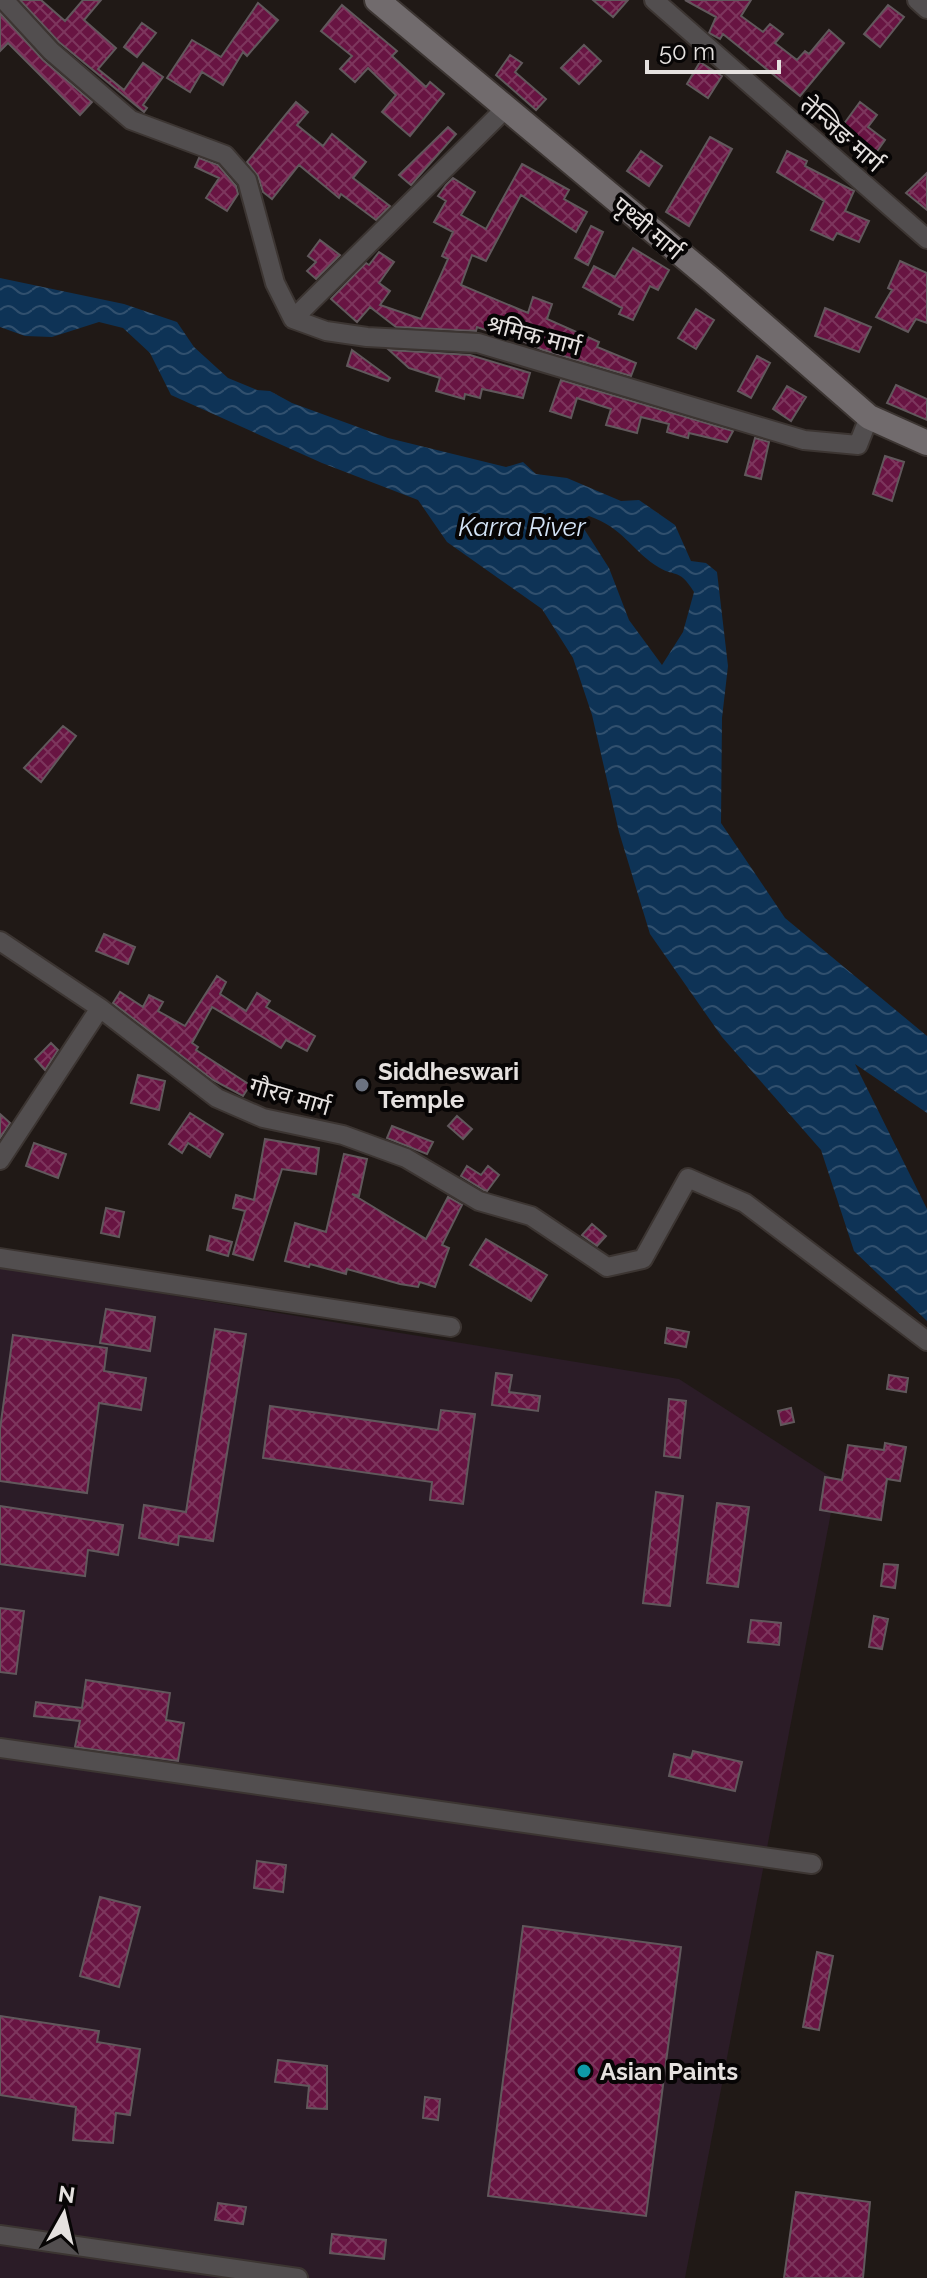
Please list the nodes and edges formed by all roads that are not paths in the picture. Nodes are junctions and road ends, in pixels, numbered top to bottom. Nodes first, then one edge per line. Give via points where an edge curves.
1 (4, 0) edge
2 (377, 0) edge
3 (654, 0) edge
4 (917, 0) edge
5 (927, 9) edge
6 (505, 109) junction
7 (927, 239) edge
8 (293, 319) junction
9 (869, 417) junction
10 (927, 443) edge
11 (0, 941) edge
12 (100, 1008) junction
13 (0, 1160) edge
14 (0, 1258) edge
15 (451, 1327) dead end
16 (927, 1341) edge
17 (0, 1748) edge
18 (812, 1864) dead end
19 (0, 2235) edge
20 (298, 2278) edge

1 - 8 street via 106,102 151,130 225,155 247,180 275,283
2 - 6 street, पृथ्वी मार्ग
3 - 7 street, तेन्जिङ मार्ग
4 - 5 street
6 - 8 street
6 - 9 street, पृथ्वी मार्ग
8 - 9 street, श्रमिक मार्ग via 367,337 478,343 804,440 858,445
9 - 10 street, पृथ्वी मार्ग
11 - 12 street, गौरव मार्ग
12 - 13 street
12 - 16 street, गौरव मार्ग via 217,1098 263,1118 343,1135 406,1158 479,1201 531,1216 607,1267 643,1259 688,1178 745,1203
14 - 15 street
17 - 18 street
19 - 20 street

